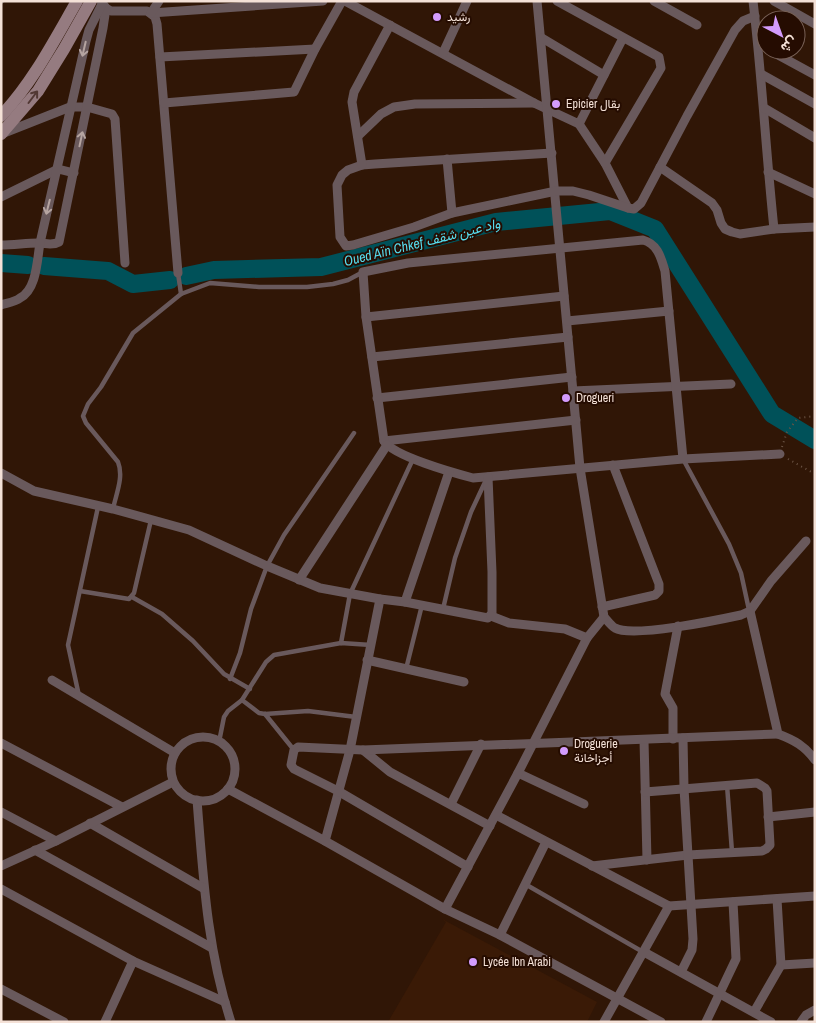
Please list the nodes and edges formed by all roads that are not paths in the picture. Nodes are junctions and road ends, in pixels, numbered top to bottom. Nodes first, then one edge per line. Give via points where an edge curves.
1 (77, 1) edge
2 (159, 1) edge
3 (323, 1) edge
4 (344, 1) edge
5 (468, 1) edge
6 (537, 1) edge
7 (557, 1) edge
8 (654, 1) edge
9 (753, 1) edge
10 (774, 1) edge
11 (100, 4) edge
12 (151, 12) junction
13 (755, 16) junction
14 (815, 24) edge
15 (390, 25) junction
16 (697, 25) dead end
17 (756, 30) edge
18 (542, 38) junction
19 (623, 38) junction
20 (315, 50) junction
21 (443, 53) junction
22 (160, 57) junction
23 (759, 60) edge
24 (788, 60) edge
25 (761, 74) junction
26 (604, 75) junction
27 (815, 75) edge
28 (164, 103) junction
29 (534, 103) junction
30 (815, 104) edge
31 (70, 107) junction
32 (87, 107) junction
33 (764, 108) junction
34 (548, 109) junction
35 (1, 116) edge
36 (579, 124) junction
37 (1, 134) edge
38 (358, 136) junction
39 (815, 138) edge
40 (552, 153) junction
41 (447, 159) junction
42 (605, 163) junction
43 (362, 165) junction
44 (660, 167) junction
45 (58, 169) junction
46 (768, 172) junction
47 (74, 173) junction
48 (556, 191) junction
49 (815, 194) edge
50 (1, 197) edge
51 (628, 208) junction
52 (452, 213) junction
53 (815, 226) edge
54 (774, 229) junction
55 (40, 243) junction
56 (1, 245) edge
57 (559, 247) junction
58 (125, 264) dead end
59 (363, 272) junction
60 (178, 274) joint
61 (181, 294) junction
62 (564, 296) junction
63 (1, 304) edge
64 (668, 312) junction
65 (366, 317) junction
66 (567, 320) junction
67 (568, 337) junction
68 (372, 357) junction
69 (572, 377) junction
70 (731, 384) dead end
71 (676, 387) junction
72 (573, 390) junction
73 (377, 398) junction
74 (576, 420) junction
75 (354, 433) dead end
76 (385, 443) junction
77 (780, 454) road end
78 (413, 458) junction
79 (683, 459) junction
80 (613, 465) junction
81 (580, 468) junction
82 (449, 472) junction
83 (1, 474) edge
84 (488, 477) junction
85 (98, 507) junction
86 (113, 509) junction
87 (151, 518) junction
88 (806, 541) dead end
89 (267, 566) junction
90 (299, 580) junction
91 (80, 591) junction
92 (350, 594) junction
93 (132, 597) junction
94 (380, 599) junction
95 (405, 602) junction
96 (422, 605) junction
97 (602, 607) junction
98 (443, 609) junction
99 (750, 612) junction
100 (490, 616) junction
101 (604, 617) junction
102 (678, 626) junction
103 (586, 638) junction
104 (341, 643) junction
105 (371, 645) junction
106 (367, 660) junction
107 (406, 669) junction
108 (230, 679) junction
109 (52, 680) dead end
110 (464, 682) dead end
111 (250, 689) junction
112 (79, 696) junction
113 (242, 700) junction
114 (265, 714) junction
115 (356, 717) junction
116 (778, 734) junction
117 (683, 738) junction
118 (672, 739) junction
119 (644, 740) junction
120 (219, 742) junction
121 (1, 743) edge
122 (533, 743) junction
123 (481, 744) junction
124 (294, 750) junction
125 (350, 750) junction
126 (363, 750) junction
127 (175, 753) junction
128 (815, 760) edge
129 (518, 773) junction
130 (174, 782) junction
131 (727, 785) junction
132 (684, 788) junction
133 (228, 789) junction
134 (338, 791) junction
135 (645, 792) junction
136 (197, 800) junction
137 (450, 804) junction
138 (584, 804) dead end
139 (122, 807) junction
140 (1, 812) edge
141 (815, 812) edge
142 (496, 815) junction
143 (768, 817) junction
144 (90, 823) junction
145 (490, 826) junction
146 (56, 841) junction
147 (325, 841) junction
148 (546, 842) junction
149 (35, 850) junction
150 (732, 852) junction
151 (688, 855) junction
152 (647, 860) junction
153 (1, 866) edge
154 (592, 866) junction
155 (468, 867) junction
156 (525, 884) junction
157 (204, 888) junction
158 (1, 889) edge
159 (815, 896) edge
160 (777, 899) junction
161 (733, 902) junction
162 (691, 904) junction
163 (669, 906) junction
164 (445, 909) junction
165 (500, 935) junction
166 (212, 948) junction
167 (644, 952) junction
168 (133, 961) junction
169 (815, 964) edge
170 (781, 965) junction
171 (680, 972) junction
172 (1, 989) edge
173 (719, 993) junction
174 (617, 999) junction
175 (225, 1002) junction
176 (815, 1010) edge
177 (754, 1012) junction
178 (64, 1022) edge
179 (105, 1022) edge
180 (231, 1022) edge
181 (604, 1022) edge
182 (660, 1022) edge
183 (706, 1022) edge
184 (771, 1022) edge
185 (801, 1022) edge

1 - 35 main road via 34,75
2 - 12 street
3 - 12 street
4 - 15 street
4 - 20 street
5 - 21 street
6 - 18 street
7 - 19 street
8 - 16 street
9 - 13 street
10 - 14 street
11 - 12 street via 111,11
11 -> 31 street via 89,30
11 - 32 street via 104,28
37 -> 11 main road via 38,91 64,49
12 - 22 street via 157,24
13 - 17 street
13 - 44 street via 743,21 735,30
15 - 21 street
15 - 38 street via 354,92 352,102
18 - 26 street
18 - 34 street
19 - 26 street
19 - 42 street via 659,57 661,68
20 - 22 street
20 - 28 street via 294,92
21 - 29 street
22 - 28 street
23 - 25 street
24 - 27 street
25 - 30 street
25 - 33 street
26 - 36 street
28 - 60 street
29 - 34 street
29 - 38 street via 394,106
31 - 32 street
31 - 37 street
31 - 45 street
47 -> 32 street
32 - 58 street via 108,112 115,119
33 - 39 street
33 - 46 street
34 - 36 street
34 - 40 street
36 - 42 street
38 - 43 street
40 - 41 street
40 - 48 street
41 - 43 street
41 - 52 street
42 - 51 street
43 - 52 street via 348,170 337,185 340,237 346,246
44 - 51 street via 641,204 634,209
44 - 54 street via 712,203 721,223 732,232 740,234
45 - 47 street
45 - 50 street
45 -> 55 street
46 - 49 street
46 - 54 street
47 - 55 street via 58,242 51,245
48 - 51 street via 589,194
48 - 52 street
48 - 57 street
53 - 54 street
55 - 56 street
55 - 63 street via 30,288 19,300
57 - 59 street via 408,262
57 - 62 street
57 - 64 street via 650,242 655,246 664,272
59 - 61 lane via 333,284 259,286 210,283
59 - 65 street
60 - 61 lane
61 - 86 lane via 133,333 83,416 120,467
62 - 65 street
62 - 66 street
64 - 66 street
64 - 71 street
65 - 68 street
66 - 67 street
67 - 68 street
67 - 69 street
68 - 73 street
69 - 72 street
69 - 73 street
70 - 71 street
71 - 72 street
71 - 79 street
72 - 74 street
73 - 76 street
74 - 76 street
74 - 81 street
75 - 89 lane via 284,535
76 - 78 street
76 - 90 street
77 - 79 street
78 - 82 street
78 - 92 lane
79 - 80 street
79 - 99 lane via 729,544 741,573
80 - 81 street
80 - 97 street via 659,591 655,595
81 - 84 street
81 - 97 street
82 - 84 street via 473,478
82 - 95 street
83 - 85 street via 34,491
84 - 98 lane via 471,512 455,558
84 - 100 street via 492,572
85 - 86 street
85 - 91 lane
86 - 87 street
87 - 89 street via 189,530
87 - 93 lane
88 - 99 street via 771,581
89 - 90 street
89 - 108 lane
90 - 92 street
91 - 93 lane
91 - 112 lane via 68,645
92 - 94 street
92 - 104 lane
93 - 108 lane via 162,614
94 - 95 street
94 - 105 street
95 - 96 street
96 - 98 street
96 - 107 lane
97 - 101 street
98 - 100 street
99 - 102 street
99 - 116 street
100 - 103 street via 508,623 565,629
101 - 102 street via 614,628 623,630 648,631
101 - 103 street
102 - 118 street via 665,694 673,708
103 - 122 street
104 - 105 lane
104 - 111 lane via 274,655
105 - 106 street
106 - 107 street
106 - 115 street
107 - 110 street
108 - 111 lane
109 - 112 street
111 - 113 lane
112 - 127 street
113 - 114 lane
113 - 120 lane via 224,717
114 - 115 lane via 308,711
114 - 124 lane
115 - 125 street
116 - 117 street
116 - 128 street via 802,745
117 - 118 street
117 - 132 street
118 - 119 street
119 - 122 street
119 - 135 street
120 - 127 street via 197,738 183,744
120 - 133 street via 228,749 234,763 234,775
121 - 139 street
122 - 123 street
122 - 129 street
123 - 126 street
123 - 137 street
124 - 125 street via 298,747
124 - 134 street via 291,764 294,769
125 - 126 street
125 - 134 street
126 - 137 street via 390,772
127 - 130 street via 171,767
129 - 138 street
129 - 142 street
130 - 136 street via 183,794
130 - 139 street
131 - 132 street
131 - 143 street via 757,783 765,788
131 - 150 lane
132 - 135 street
132 - 151 street
133 - 136 street via 212,800
133 - 147 street
134 - 147 street
134 - 155 street
135 - 152 street
136 - 157 street
137 - 145 street
139 - 144 street
140 - 146 street
141 - 143 street
142 - 145 street
142 - 148 street
143 - 150 street via 769,847 762,851
144 - 146 street
144 - 157 street
145 - 155 street
146 - 149 street
147 - 164 street
148 - 154 street
148 - 156 street
149 - 153 street
149 - 166 street
150 - 151 street
151 - 152 street
151 - 162 street
152 - 154 street
154 - 163 street
155 - 164 street
156 - 165 street
156 - 167 lane
157 - 166 street
158 - 168 street
159 - 160 street
160 - 161 street
160 - 170 street
161 - 162 street
161 - 173 street via 736,959
162 - 163 street
162 - 171 street via 692,950
163 - 167 street
164 - 165 street
165 - 174 street
166 - 175 street
167 - 171 street
167 - 174 street
168 - 175 street
168 - 179 street
169 - 170 street
170 - 177 street
171 - 173 street
172 - 178 street
173 - 177 street
173 - 183 street
174 - 181 street
174 - 182 street
175 - 180 street
176 - 185 street
177 - 184 street

